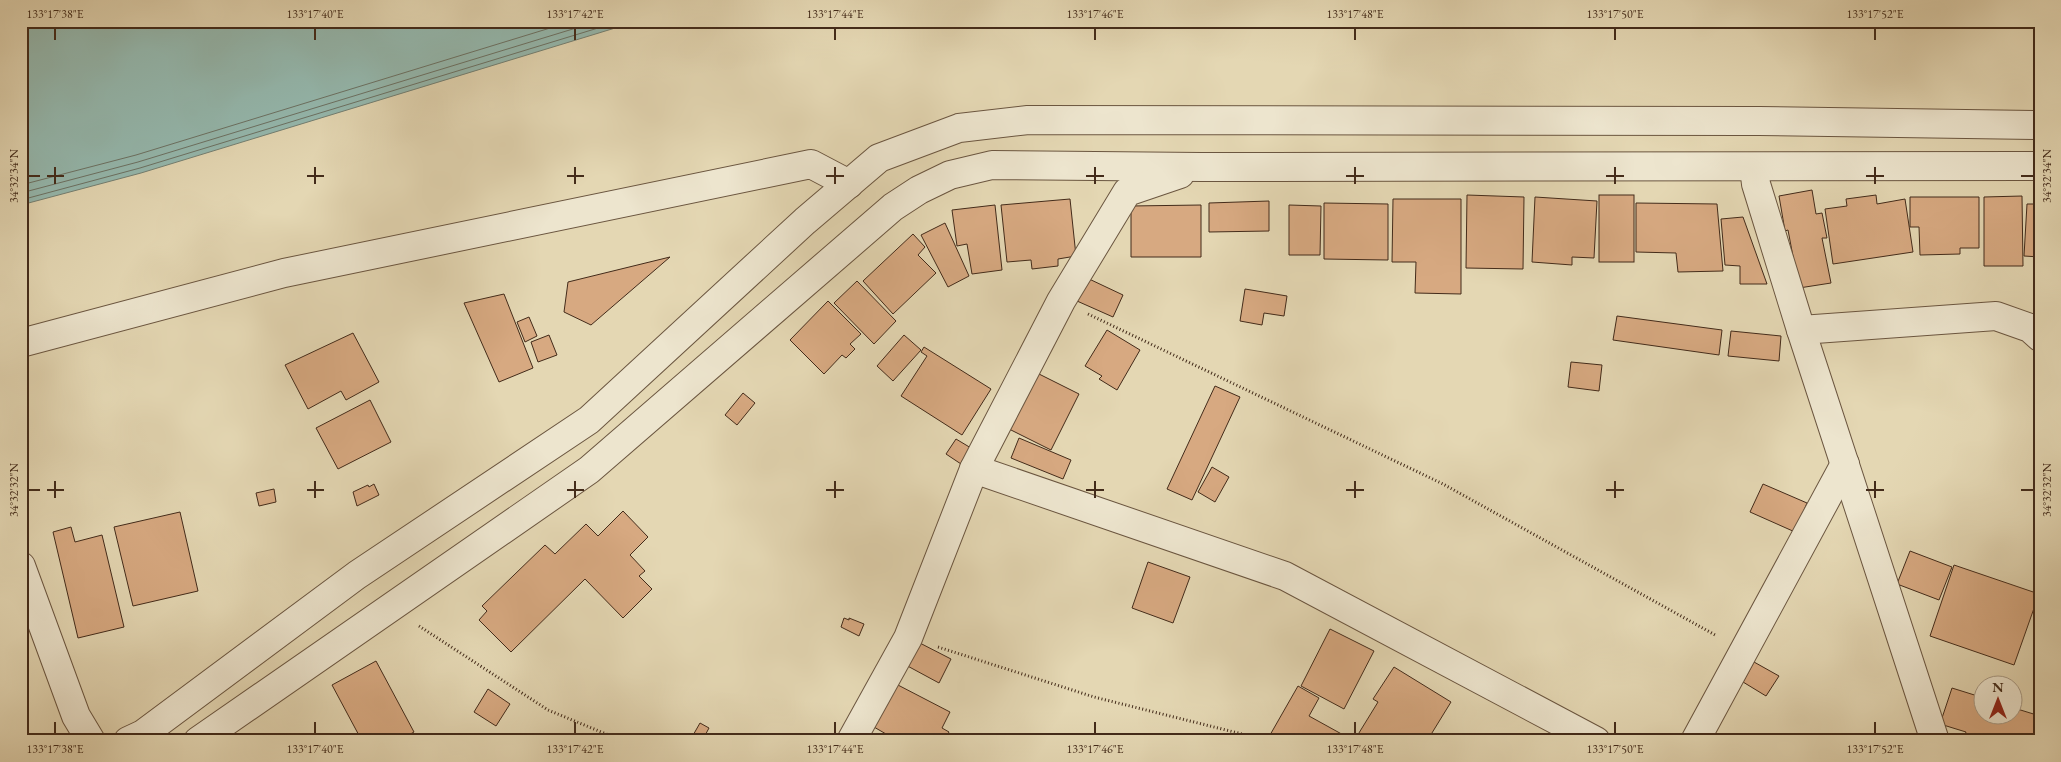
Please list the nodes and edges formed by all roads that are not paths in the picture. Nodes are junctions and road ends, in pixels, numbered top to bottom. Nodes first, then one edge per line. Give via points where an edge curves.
1 (2040, 125) edge
2 (2040, 166) edge
3 (1201, 168) junction
4 (1754, 168) junction
5 (848, 184) junction
6 (1801, 330) junction
7 (2040, 336) edge
8 (21, 343) edge
9 (1845, 464) junction
10 (974, 469) junction
11 (21, 566) edge
12 (91, 741) edge
13 (128, 741) edge
14 (198, 741) edge
15 (851, 741) edge
16 (1596, 741) edge
17 (1694, 741) edge
18 (1935, 741) edge

1 - 5 street via 1739,121 1028,120 959,128 879,158
2 - 4 street
3 - 4 street
3 - 10 street via 1127,192 1061,301
3 - 14 street via 992,165 950,175 919,190 893,207 589,470
4 - 6 street via 1756,184
5 - 8 street via 811,164 284,273
5 - 13 street via 589,420 357,575 143,734
6 - 7 street via 1996,316 2030,328
6 - 9 street
9 - 17 street
9 - 18 street
10 - 15 street via 908,638
10 - 16 street via 1285,576
11 - 12 street via 76,716

